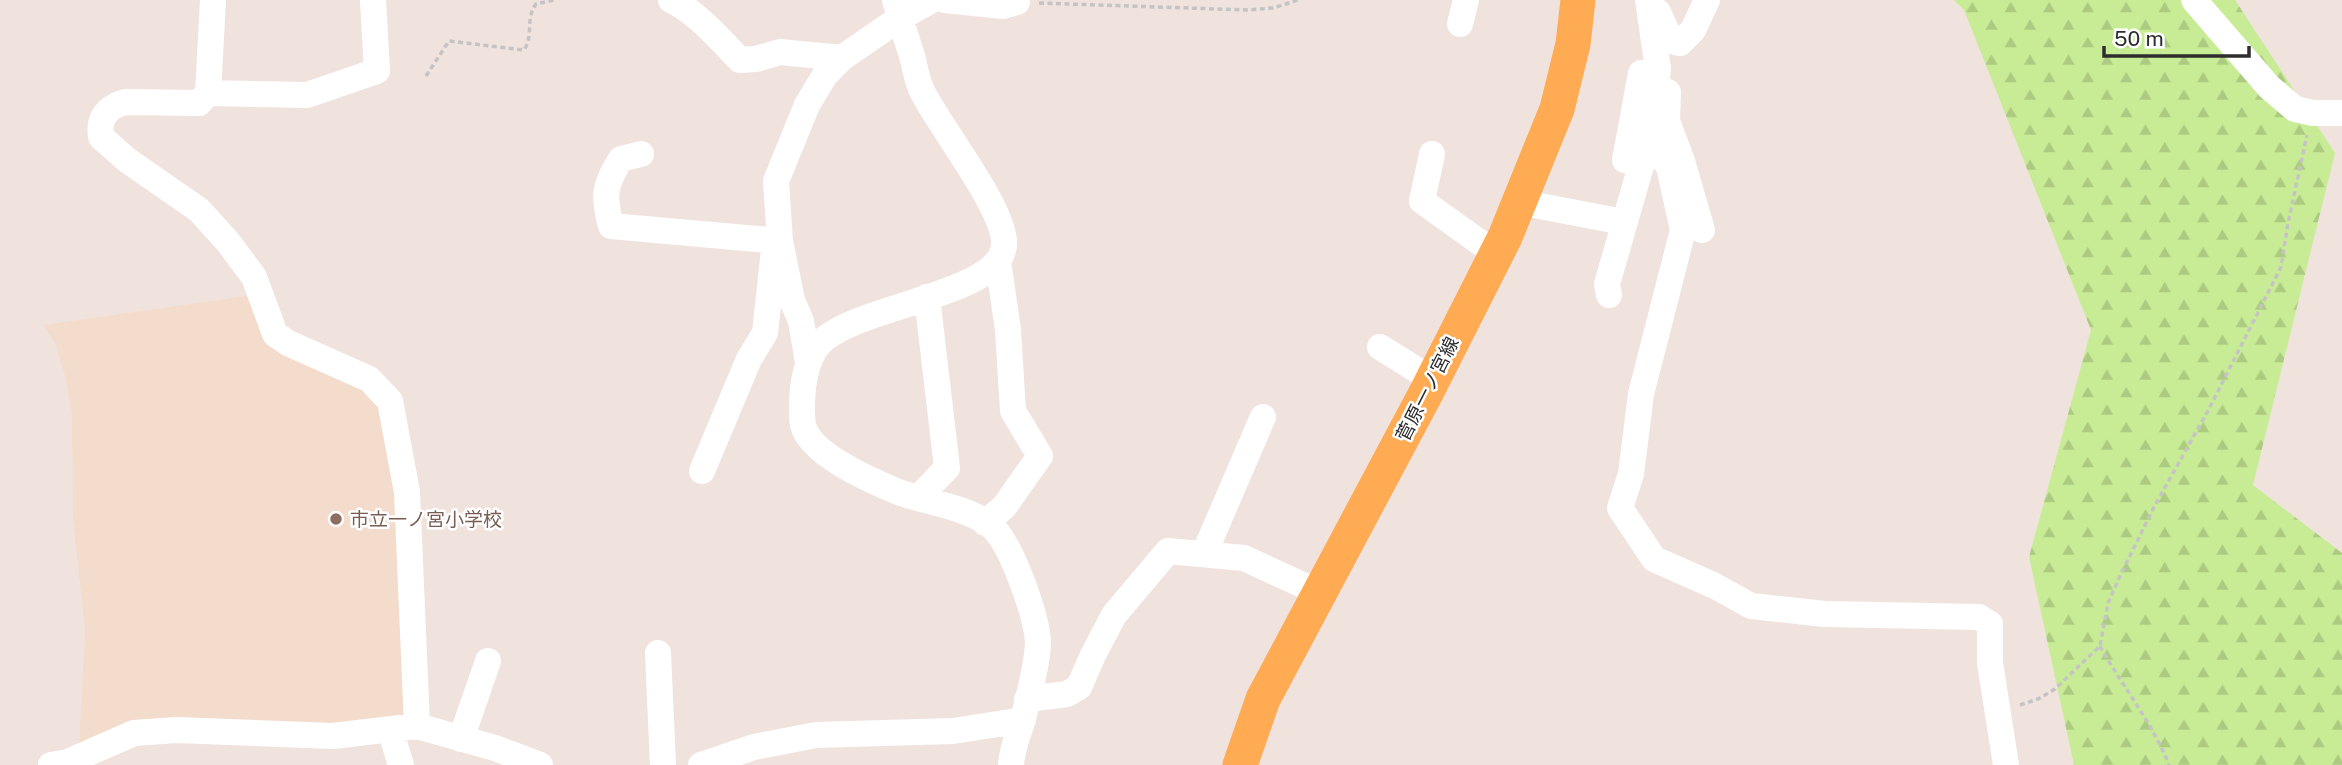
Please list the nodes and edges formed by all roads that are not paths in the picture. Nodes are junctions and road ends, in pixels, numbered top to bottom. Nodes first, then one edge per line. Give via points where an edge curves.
1 (214, 0) edge
2 (373, 0) edge
3 (671, 0) edge
4 (932, 0) edge
5 (945, 0) edge
6 (1578, 0) edge
7 (1637, 0) edge
8 (1648, 0) edge
9 (1707, 0) edge
10 (2194, 0) edge
11 (1017, 1) edge
12 (898, 9) edge
13 (1671, 41) junction
14 (842, 58) junction
15 (208, 93) junction
16 (2342, 113) edge
17 (1649, 138) junction
18 (641, 154) dead end
19 (1432, 154) dead end
20 (1625, 160) dead end
21 (1519, 202) junction
22 (1613, 220) dead end
23 (1702, 230) dead end
24 (777, 241) junction
25 (1496, 254) junction
26 (998, 261) junction
27 (790, 294) junction
28 (1609, 295) dead end
29 (927, 297) junction
30 (765, 333) junction
31 (1380, 347) dead end
32 (808, 362) junction
33 (1433, 380) junction
34 (1264, 417) dead end
35 (702, 471) dead end
36 (918, 498) junction
37 (985, 523) junction
38 (1204, 554) junction
39 (1320, 593) junction
40 (658, 653) dead end
41 (488, 660) dead end
42 (1025, 709) junction
43 (416, 726) junction
44 (390, 729) junction
45 (461, 738) junction
46 (757, 756) edge
47 (63, 764) edge
48 (401, 765) edge
49 (540, 765) edge
50 (663, 765) edge
51 (701, 765) edge
52 (1011, 765) edge
53 (1240, 765) edge
54 (2006, 765) edge

1 - 15 street
2 - 15 street via 377,71 307,94
3 - 14 street via 706,25 740,60 780,52
4 - 12 street
5 - 11 street via 1003,6
6 - 21 main road, 菅原一ノ宮線 via 1557,109
7 - 20 street via 1642,68
8 - 13 street via 1661,15
8 - 17 street via 1658,69
9 - 13 street via 1693,30 1680,43
10 - 16 street via 2269,87 2295,109
12 - 14 street
12 - 26 street via 922,91 996,214 1004,244
13 - 23 street via 1667,121
14 - 24 street via 807,105 776,181
15 - 43 street via 199,103 116,105 102,118 101,137 198,211 228,242 254,277 275,334 369,379 390,401 407,492
17 - 28 street via 1606,284
17 - 54 street via 1669,167 1683,230 1641,394 1631,474 1620,508 1654,559 1751,606 1825,614 1979,617 1990,624 1990,663
18 - 24 street via 621,159 608,178 606,207 611,226
19 - 25 street via 1422,201
21 - 22 street
21 - 25 main road, 菅原一ノ宮線
24 - 27 street
24 - 30 street
25 - 33 main road, 菅原一ノ宮線
26 - 29 street via 964,286
26 - 37 street via 1013,411 1040,456 1004,507
27 - 30 street
27 - 32 street via 801,321
29 - 32 street via 864,317 835,332 819,344
29 - 36 street via 947,468
30 - 35 street via 749,359
31 - 33 street
32 - 36 street via 803,426 815,444 830,457
33 - 39 main road, 菅原一ノ宮線
34 - 38 street
36 - 37 street
37 - 42 street via 1009,550 1035,616 1038,644
38 - 39 street via 1244,558
38 - 42 street via 1168,551 1114,615 1079,687
39 - 53 main road, 菅原一ノ宮線 via 1263,699
40 - 50 street
41 - 45 street
42 - 46 street via 953,732 816,735
42 - 52 street
43 - 44 street
43 - 45 street
44 - 47 street via 333,736 177,730 134,733
44 - 48 street
45 - 49 street
46 - 51 street

